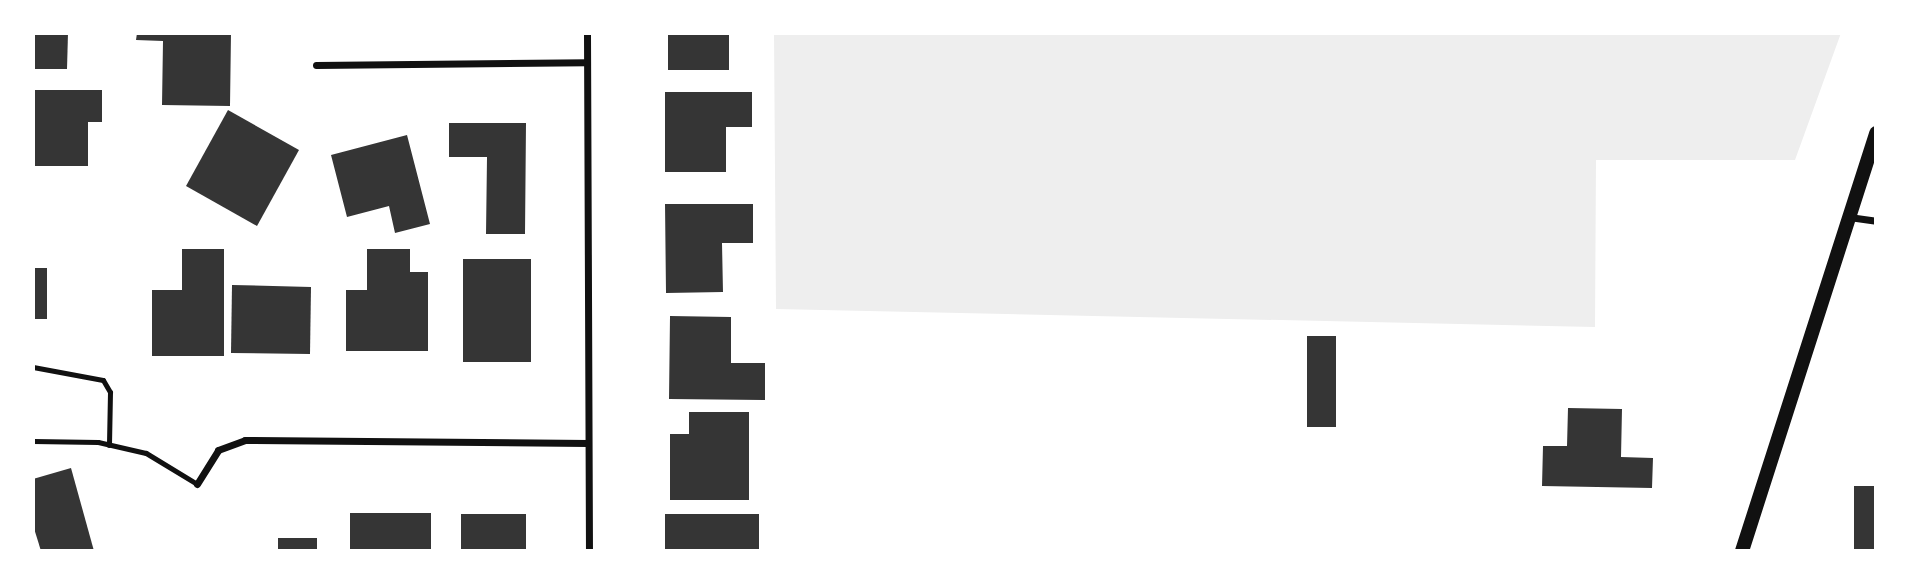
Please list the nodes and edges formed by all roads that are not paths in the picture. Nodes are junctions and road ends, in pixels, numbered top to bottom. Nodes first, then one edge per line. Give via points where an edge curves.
1 (587, 33) edge
2 (587, 62) junction
3 (316, 65) dead end
4 (1876, 133) edge
5 (1849, 217) junction
6 (1876, 221) edge
7 (33, 367) edge
8 (33, 441) edge
9 (588, 443) junction
10 (109, 444) junction
11 (197, 484) joint
12 (589, 551) edge
13 (1742, 551) edge

1 - 2 street
2 - 3 street
2 - 9 street
4 - 5 main road
5 - 6 street
5 - 13 main road
7 - 10 lane via 103,380 110,393
8 - 10 lane
9 - 11 street via 245,440 218,450
9 - 12 street
10 - 11 lane via 146,453

